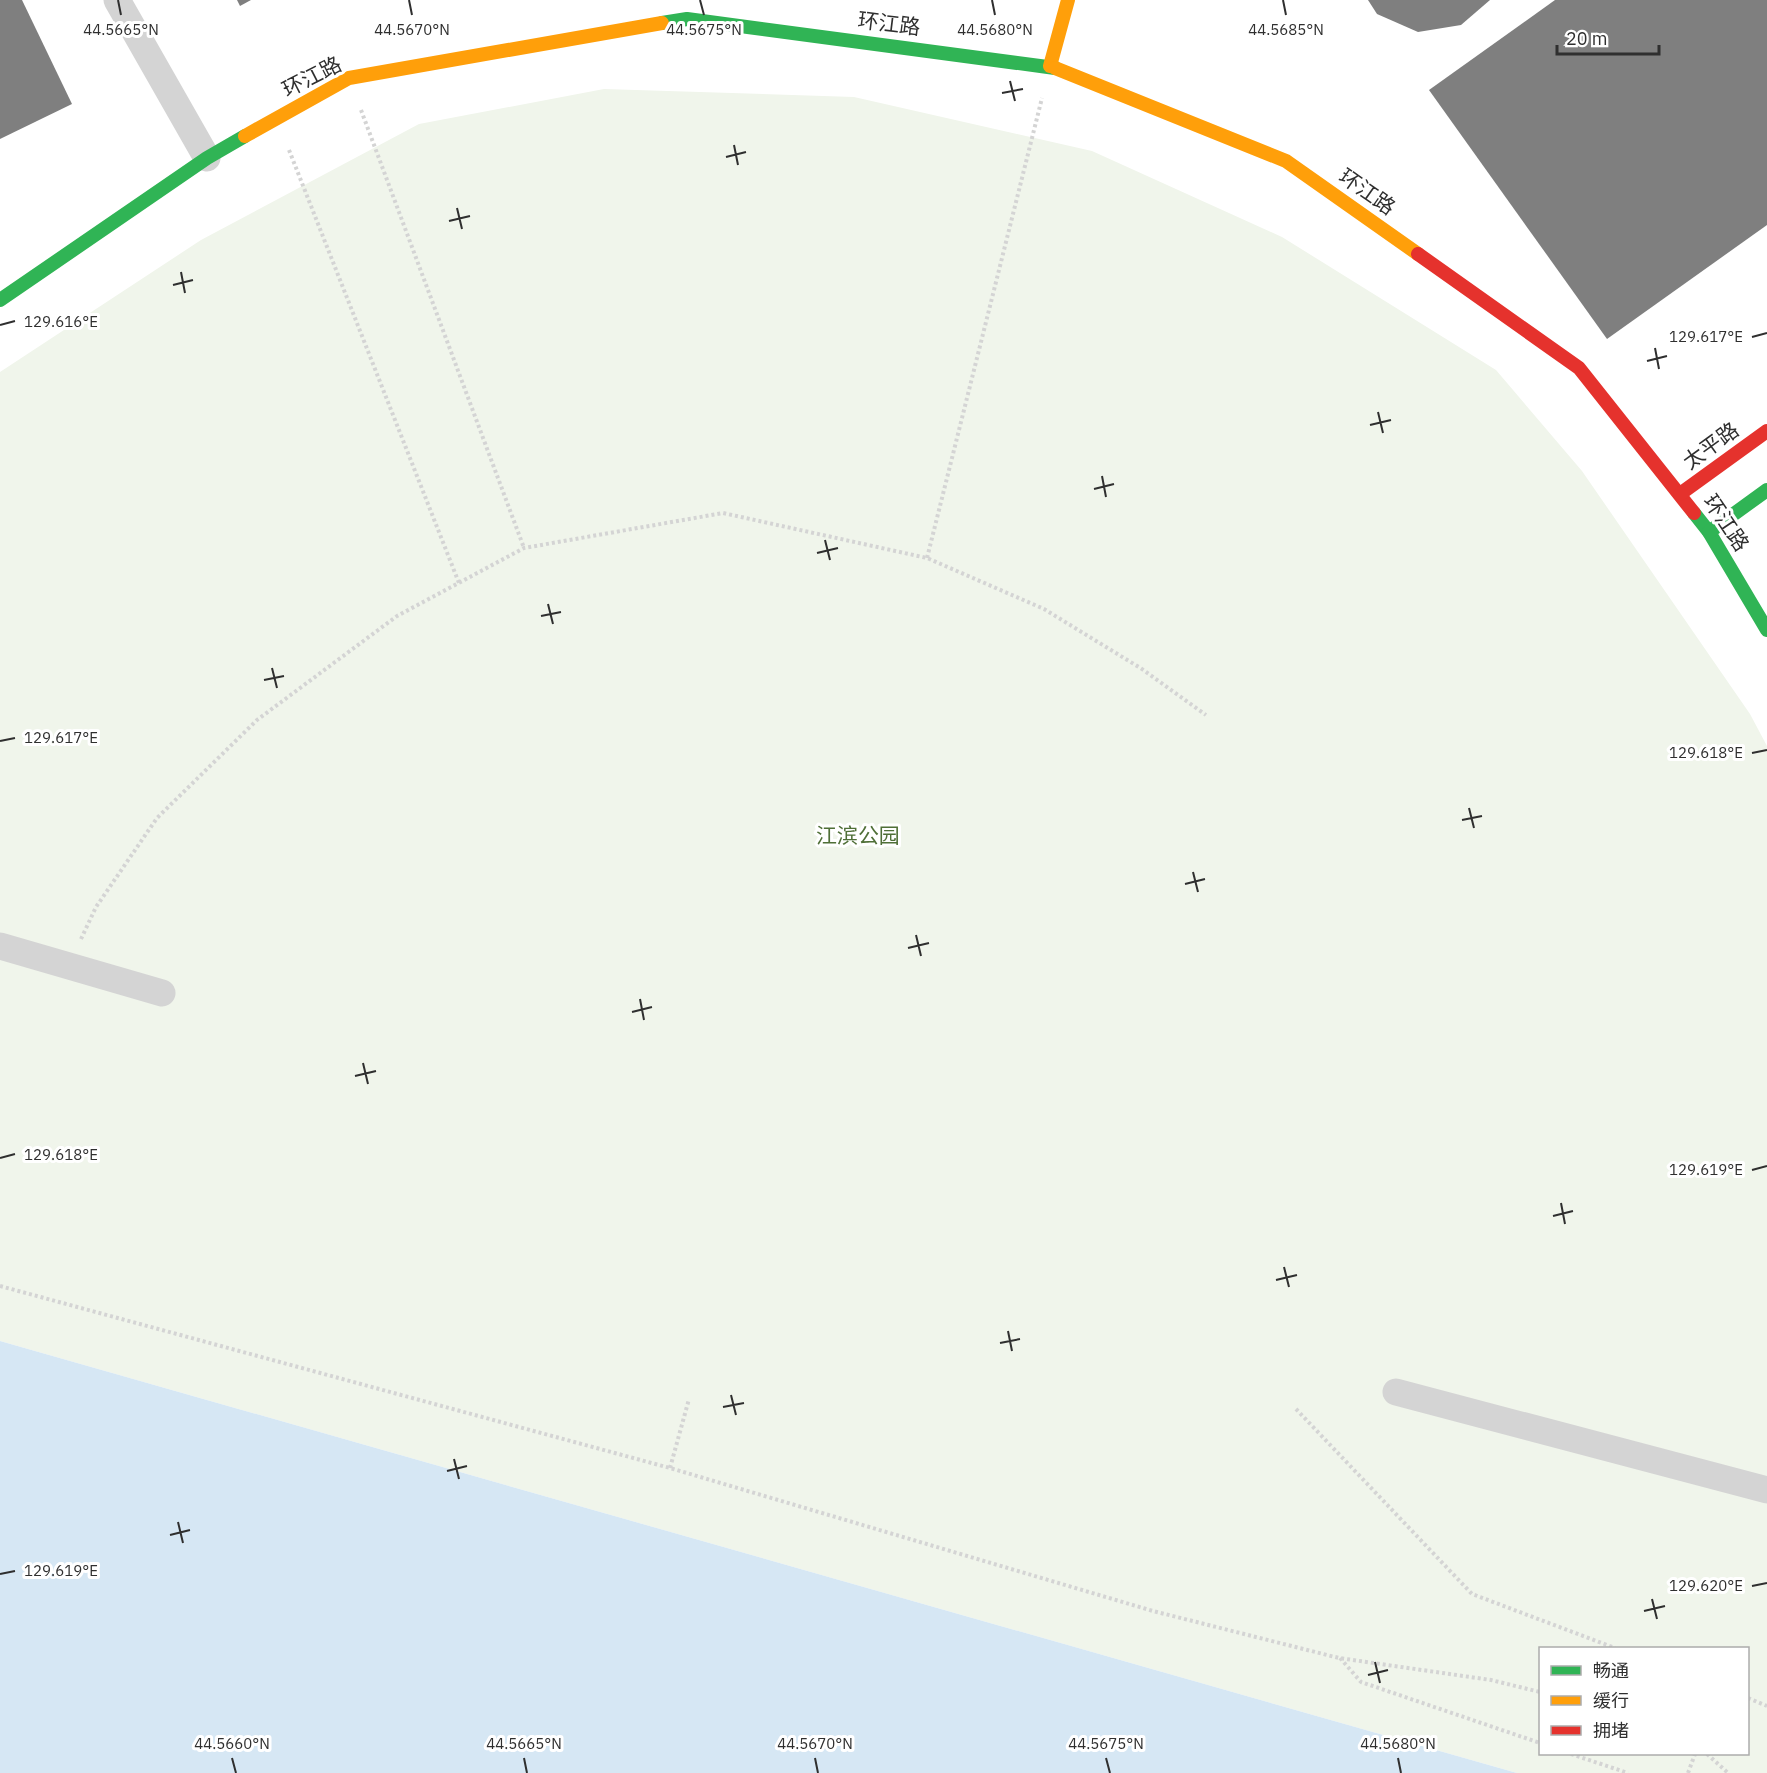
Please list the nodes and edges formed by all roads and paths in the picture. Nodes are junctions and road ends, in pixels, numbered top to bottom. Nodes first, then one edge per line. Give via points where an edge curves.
1 (117, 0) edge
2 (1068, 0) edge
3 (1050, 66) junction
4 (349, 78) junction
5 (277, 118) junction
6 (207, 158) junction
7 (0, 300) edge
8 (1767, 431) edge
9 (1767, 490) edge
10 (1680, 494) junction
11 (1709, 532) junction
12 (524, 548) junction
13 (927, 558) junction
14 (459, 583) junction
15 (1767, 630) edge
16 (1206, 715) dead end
17 (0, 946) edge
18 (69, 966) junction
19 (162, 993) dead end
20 (0, 1286) edge
21 (1396, 1392) dead end
22 (689, 1399) dead end
23 (1296, 1410) dead end
24 (670, 1468) junction
25 (1767, 1490) edge
26 (1612, 1647) edge
27 (1339, 1658) junction
28 (1539, 1692) edge
29 (1749, 1698) edge
30 (1767, 1706) edge
31 (1539, 1743) edge
32 (1574, 1755) edge
33 (1695, 1755) edge
34 (1708, 1755) edge
35 (1628, 1773) edge
36 (1688, 1773) edge
37 (1728, 1773) edge

1 - 6 street
2 - 3 street
3 - 4 street, 环江路 via 687,19
3 - 10 street, 环江路 via 1286,161 1579,368
3 - 13 path
4 - 5 street, 环江路
4 - 12 path
5 - 6 street, 环江路
5 - 14 path
6 - 7 street, 环江路
8 - 10 street, 太平路
9 - 11 street
10 - 11 street, 环江路
11 - 15 street, 环江路
12 - 13 path via 723,513
12 - 14 path
13 - 16 path via 1044,609 1142,669
14 - 18 path via 397,616 257,720 157,818 96,907
17 - 18 street
18 - 19 street
20 - 24 path
21 - 25 street
22 - 24 path
23 - 26 path via 1472,1594
24 - 27 path via 1153,1611
27 - 28 path via 1491,1680
27 - 31 path via 1361,1682
29 - 30 path
32 - 35 path
33 - 36 path
34 - 37 path

